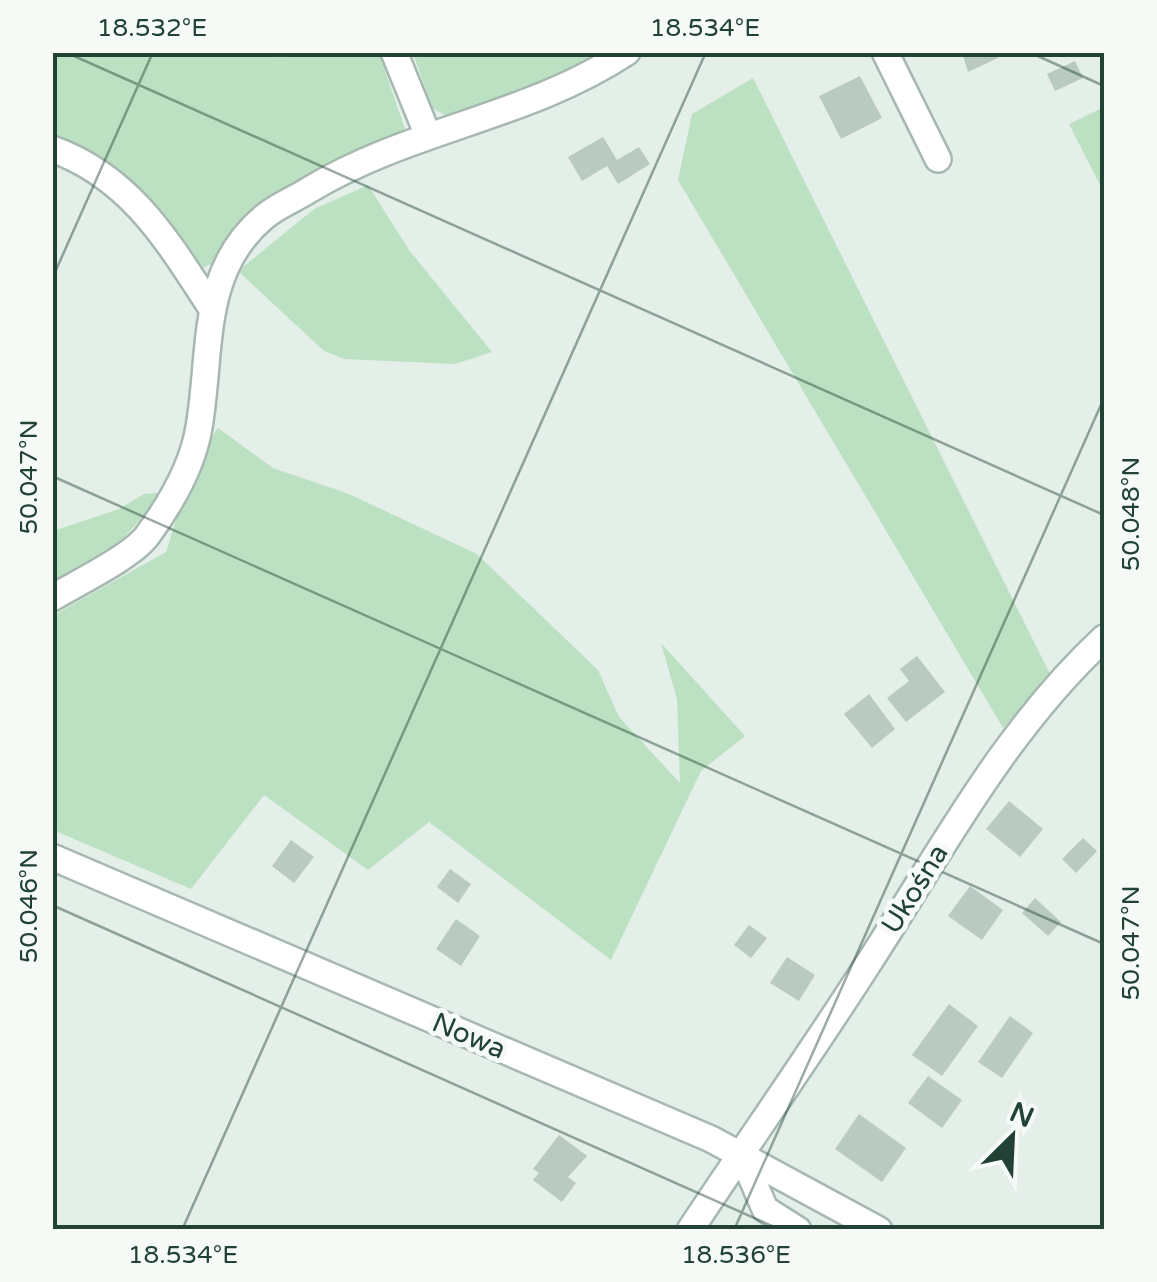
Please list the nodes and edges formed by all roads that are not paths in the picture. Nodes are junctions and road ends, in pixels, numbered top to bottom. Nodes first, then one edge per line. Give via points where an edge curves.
1 (394, 52) edge
2 (628, 52) edge
3 (884, 52) edge
4 (427, 133) junction
5 (52, 149) edge
6 (938, 159) dead end
7 (212, 309) junction
8 (52, 598) edge
9 (1104, 638) edge
10 (52, 857) edge
11 (741, 1153) junction
12 (690, 1230) edge
13 (798, 1230) edge
14 (879, 1230) edge

1 - 4 street
2 - 4 street via 591,76 488,119
3 - 6 street
4 - 7 street via 350,165 263,218 220,271
5 - 7 street via 76,157 149,212
7 - 8 street via 199,430 184,475 145,540
9 - 11 street, Ukośna via 1001,753
10 - 11 street, Nowa
11 - 12 street, Ukośna
11 - 13 street via 765,1209
11 - 14 street, Nowa

